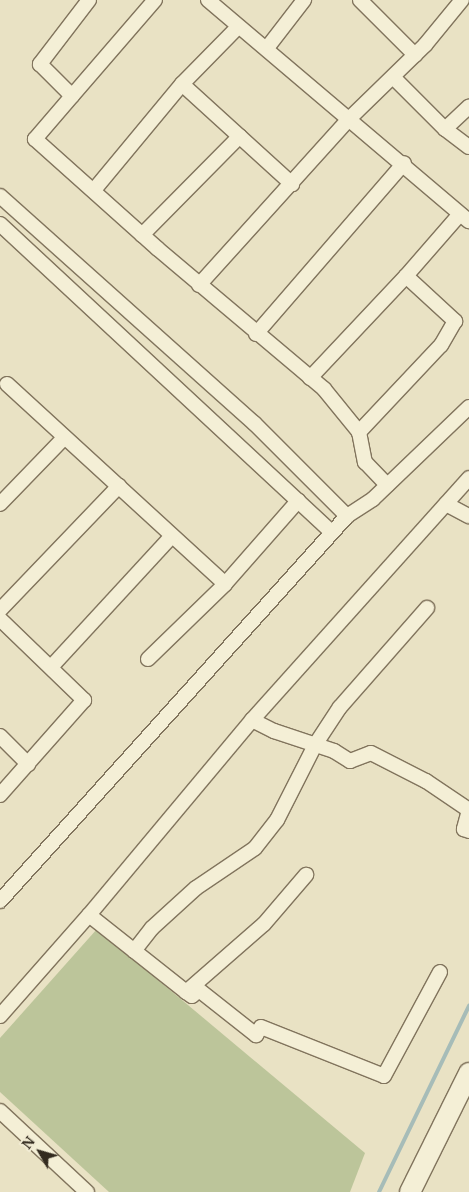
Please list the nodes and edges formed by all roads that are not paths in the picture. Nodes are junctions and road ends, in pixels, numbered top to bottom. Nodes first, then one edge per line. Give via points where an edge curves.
1 (89, 0) edge
2 (155, 0) edge
3 (208, 0) edge
4 (304, 0) edge
5 (360, 0) edge
6 (462, 0) edge
7 (238, 27) junction
8 (268, 48) junction
9 (415, 54) junction
10 (393, 77) junction
11 (182, 84) junction
12 (72, 96) junction
13 (469, 107) edge
14 (350, 118) junction
15 (445, 129) junction
16 (240, 136) junction
17 (469, 147) edge
18 (404, 164) junction
19 (292, 184) junction
20 (94, 190) junction
21 (0, 196) edge
22 (465, 217) edge
23 (0, 224) edge
24 (142, 234) junction
25 (406, 276) junction
26 (199, 285) junction
27 (256, 334) junction
28 (310, 378) junction
29 (2, 384) edge
30 (469, 406) edge
31 (359, 432) junction
32 (65, 437) junction
33 (469, 478) edge
34 (387, 485) junction
35 (119, 486) junction
36 (298, 501) junction
37 (0, 504) edge
38 (446, 504) junction
39 (347, 516) junction
40 (469, 516) edge
41 (332, 532) junction
42 (172, 536) junction
43 (225, 584) junction
44 (427, 608) dead end
45 (0, 610) edge
46 (0, 619) edge
47 (148, 659) dead end
48 (51, 667) junction
49 (252, 720) junction
50 (0, 736) edge
51 (315, 745) junction
52 (28, 764) junction
53 (0, 794) edge
54 (469, 831) edge
55 (306, 875) dead end
56 (0, 901) edge
57 (89, 915) junction
58 (134, 950) junction
59 (440, 972) dead end
60 (186, 992) junction
61 (0, 1016) edge
62 (469, 1074) edge
63 (0, 1111) edge
64 (88, 1192) edge
65 (410, 1192) edge

1 - 12 street via 40,64
2 - 12 street
3 - 7 street
4 - 8 street
5 - 9 street
6 - 9 street
7 - 8 street
7 - 11 street
8 - 14 street
9 - 10 street
10 - 14 street
10 - 15 street
11 - 16 street
11 - 20 street
12 - 20 street via 35,139
13 - 15 street
14 - 18 street
14 - 19 street
15 - 17 street
16 - 19 street
16 - 24 street
18 - 22 street
18 - 27 street
19 - 26 street
20 - 24 street
21 - 39 street via 254,423
22 - 25 street
23 - 36 street
24 - 26 street
25 - 28 street
25 - 31 street via 455,322 441,345
26 - 27 street
27 - 28 street
28 - 31 street via 324,389
29 - 32 street
30 - 34 street
31 - 34 street via 365,462
32 - 35 street
32 - 37 street
33 - 38 street
34 - 39 street
35 - 42 street
35 - 45 street
36 - 41 street
36 - 43 street
38 - 40 street
38 - 49 street
39 - 41 street
41 - 56 street
42 - 43 street
42 - 48 street
43 - 47 street
44 - 51 street via 340,707
46 - 48 street
48 - 52 street via 84,700
49 - 51 street
49 - 57 street
50 - 52 street
51 - 54 street via 350,761 371,753 426,780 469,810 464,829
51 - 58 street via 276,820 255,848 196,888 152,928
52 - 53 street
55 - 60 street via 264,924
57 - 58 street
57 - 61 street
58 - 60 street
59 - 60 street via 384,1076 261,1026 256,1035 199,990 192,996
62 - 65 street
63 - 64 street

